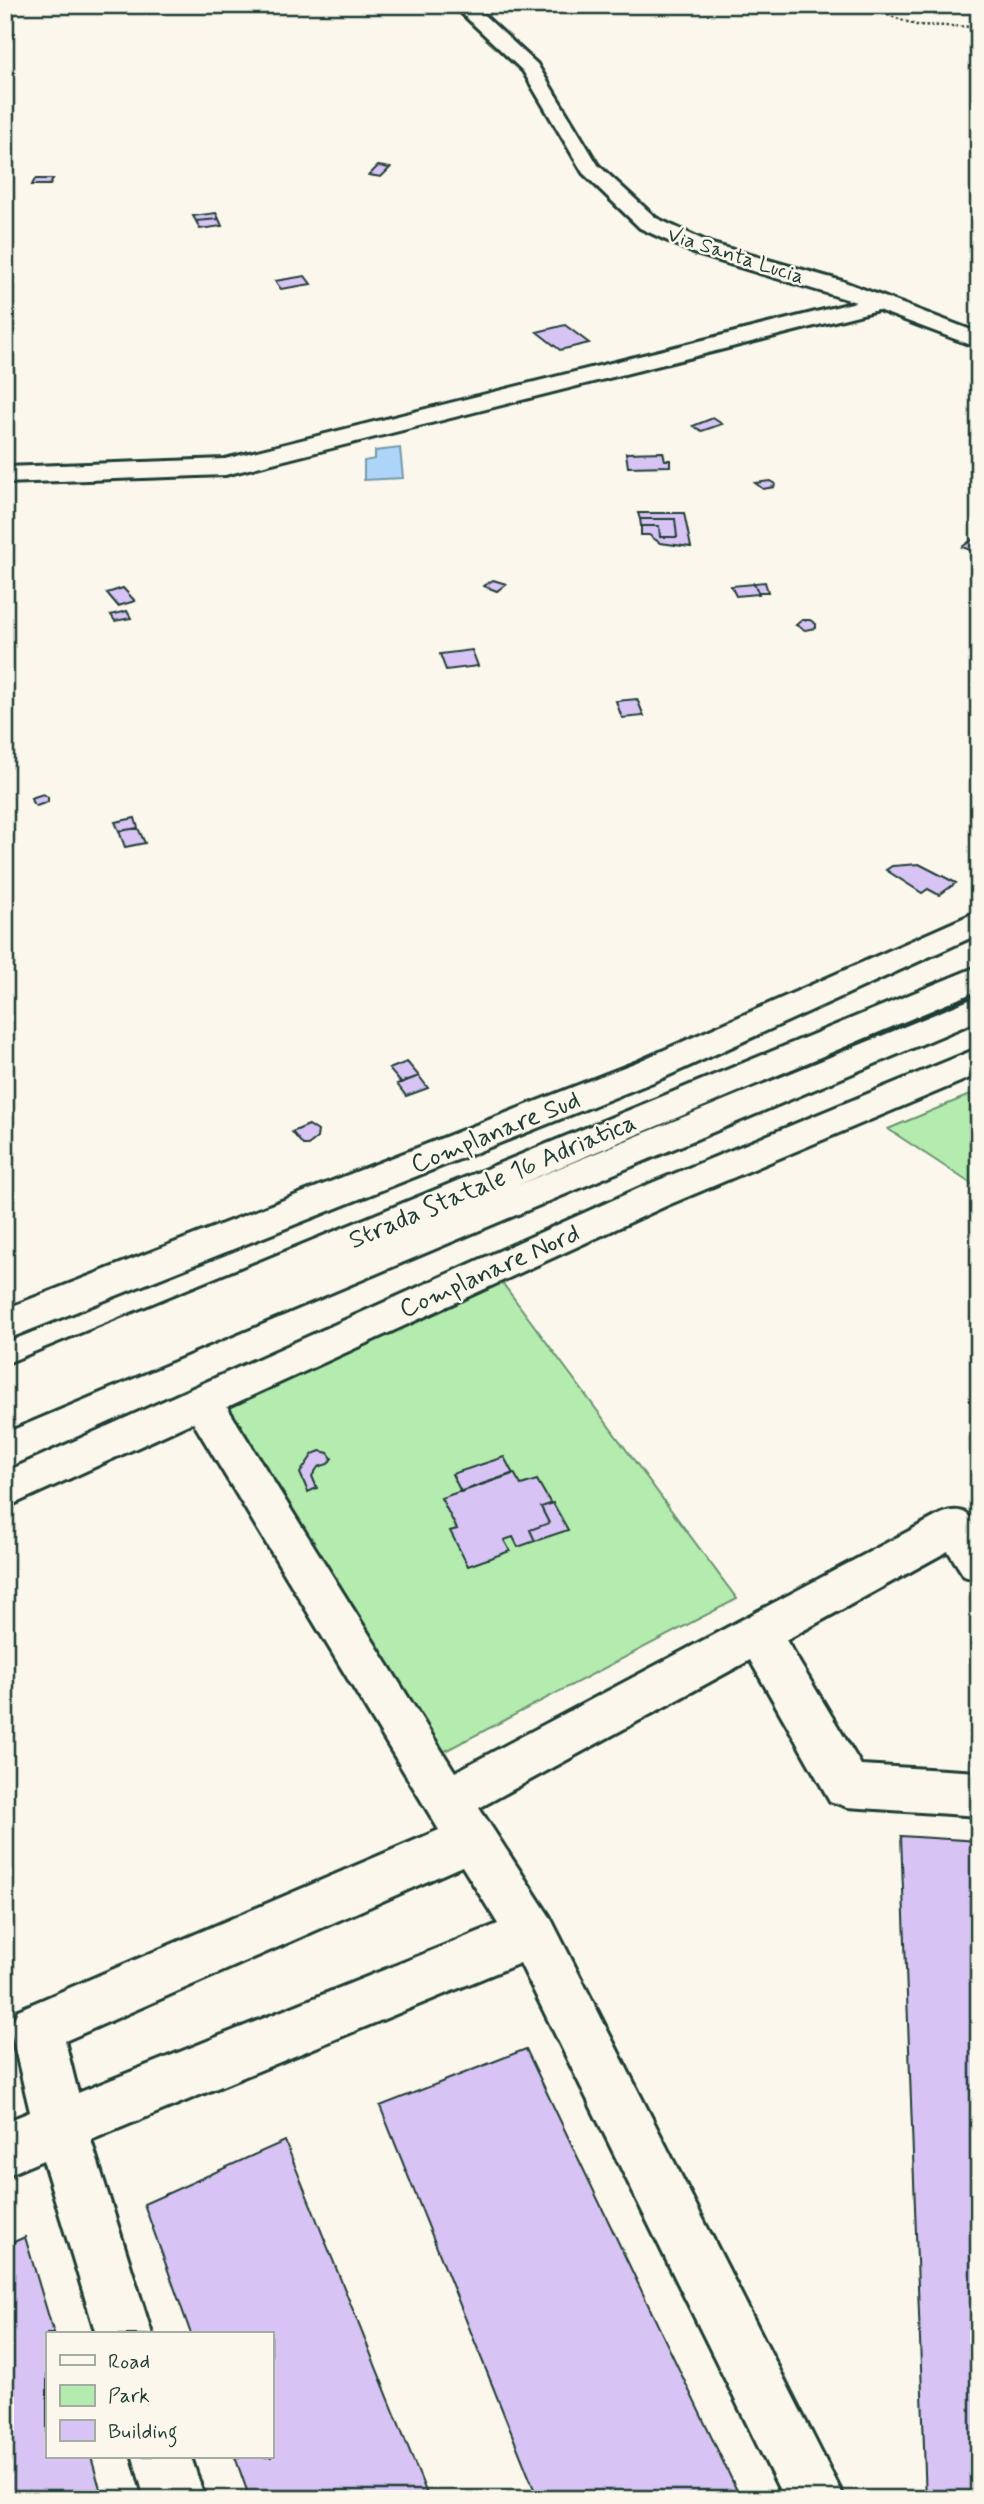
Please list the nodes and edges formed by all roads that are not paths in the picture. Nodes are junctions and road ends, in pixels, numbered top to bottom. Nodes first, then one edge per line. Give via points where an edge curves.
1 (462, 5) edge
2 (880, 303) junction
3 (979, 341) edge
4 (5, 474) edge
5 (979, 921) edge
6 (979, 977) edge
7 (979, 1007) edge
8 (979, 1060) edge
9 (5, 1325) edge
10 (5, 1384) edge
11 (201, 1400) junction
12 (5, 1414) edge
13 (5, 1491) edge
14 (971, 1535) edge
15 (758, 1633) junction
16 (979, 1794) edge
17 (459, 1820) junction
18 (532, 1934) junction
19 (20, 2034) edge
20 (59, 2125) junction
21 (5, 2149) edge
22 (123, 2332) edge
23 (162, 2458) edge
24 (176, 2499) edge
25 (815, 2499) edge

1 - 2 main road, Via Santa Lucia via 530,68 590,169 648,223 704,249
2 - 3 main road, Via Santa Lucia
2 - 4 main road via 225,467
5 - 9 main road, Complanare Sud via 650,1070
6 - 10 main road, Strada Statale 16 Adriatica
7 - 12 main road, Strada Statale 16 Adriatica
8 - 11 main road, Complanare Nord via 655,1196
11 - 13 main road, Complanare Nord
11 - 17 main road
14 - 15 main road
15 - 16 main road via 847,1786
15 - 17 main road
17 - 18 main road
17 - 19 main road
18 - 20 main road
18 - 25 main road
19 - 20 main road
20 - 21 main road
20 - 22 main road
23 - 24 main road

